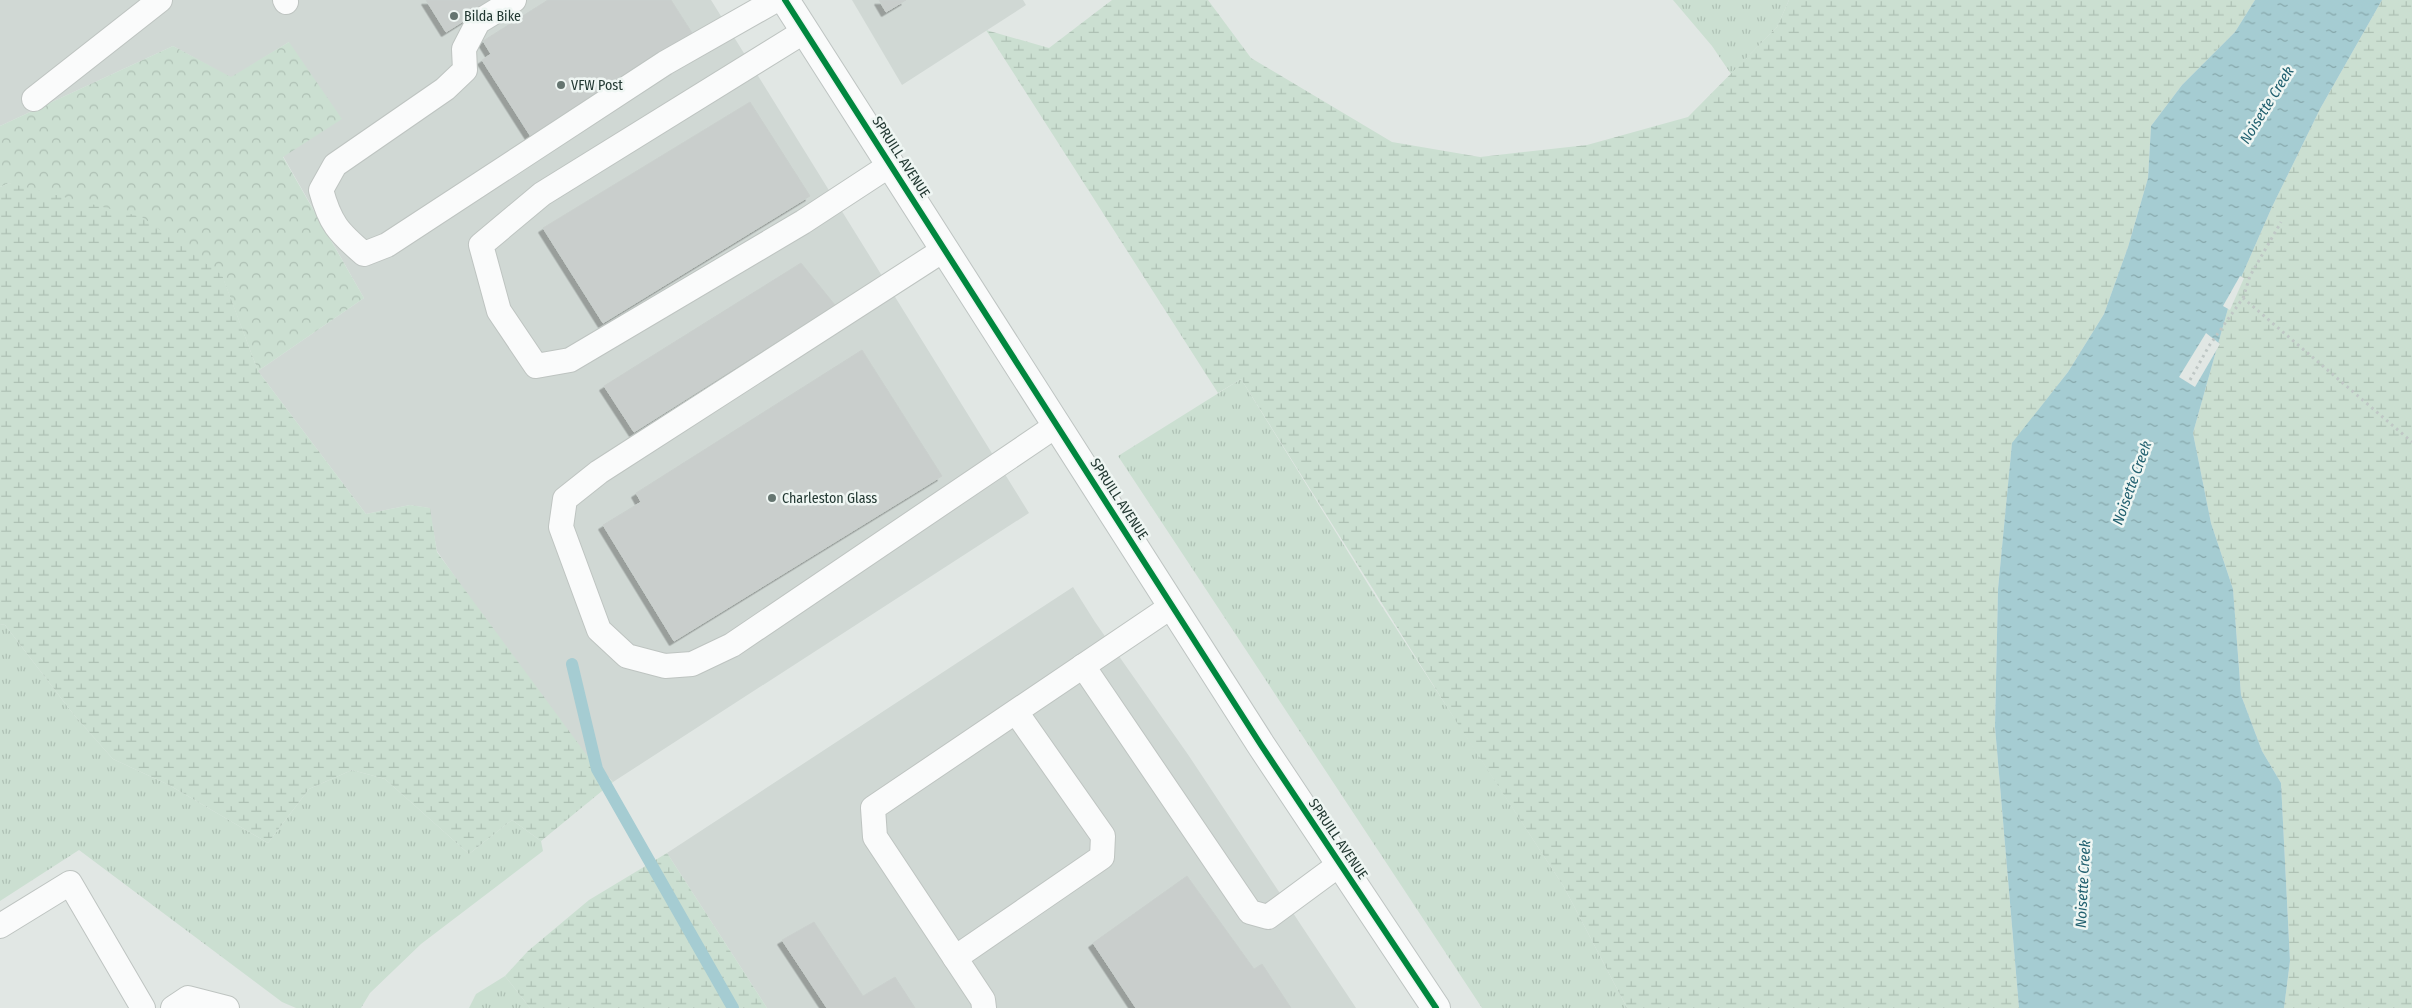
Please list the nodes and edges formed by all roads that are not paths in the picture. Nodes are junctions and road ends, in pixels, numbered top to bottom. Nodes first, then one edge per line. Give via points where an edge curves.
1 (160, 0) edge
2 (514, 0) edge
3 (776, 0) edge
4 (785, 0) edge
5 (805, 31) junction
6 (34, 99) dead end
7 (890, 165) junction
8 (945, 249) junction
9 (1056, 425) junction
10 (1172, 606) junction
11 (1083, 666) junction
12 (1016, 712) junction
13 (1340, 864) junction
14 (0, 926) edge
15 (955, 958) junction
16 (143, 1008) edge
17 (173, 1008) edge
18 (227, 1008) edge
19 (984, 1008) edge
20 (1436, 1008) edge

1 - 6 lane
2 - 3 lane via 478,22 464,49 465,70 445,89 335,165 321,190 326,207 340,234 364,254 387,245 665,63
4 - 5 street, SPRUILL AVENUE
5 - 7 street, SPRUILL AVENUE
5 - 7 lane via 542,194 481,244 499,311 536,366 570,360 803,222
7 - 8 street, SPRUILL AVENUE
8 - 9 street, SPRUILL AVENUE
8 - 9 lane via 599,472 564,499 561,527 599,630 627,656 665,666 692,664 732,645
9 - 10 street, SPRUILL AVENUE
10 - 11 lane
10 - 13 street, SPRUILL AVENUE
11 - 12 lane
11 - 13 lane via 1250,912 1268,917
12 - 15 lane via 873,808 875,837
12 - 15 lane via 1104,836 1102,858
13 - 20 street, SPRUILL AVENUE
14 - 16 lane via 70,883
15 - 19 lane via 983,1000
17 - 18 lane via 188,998

